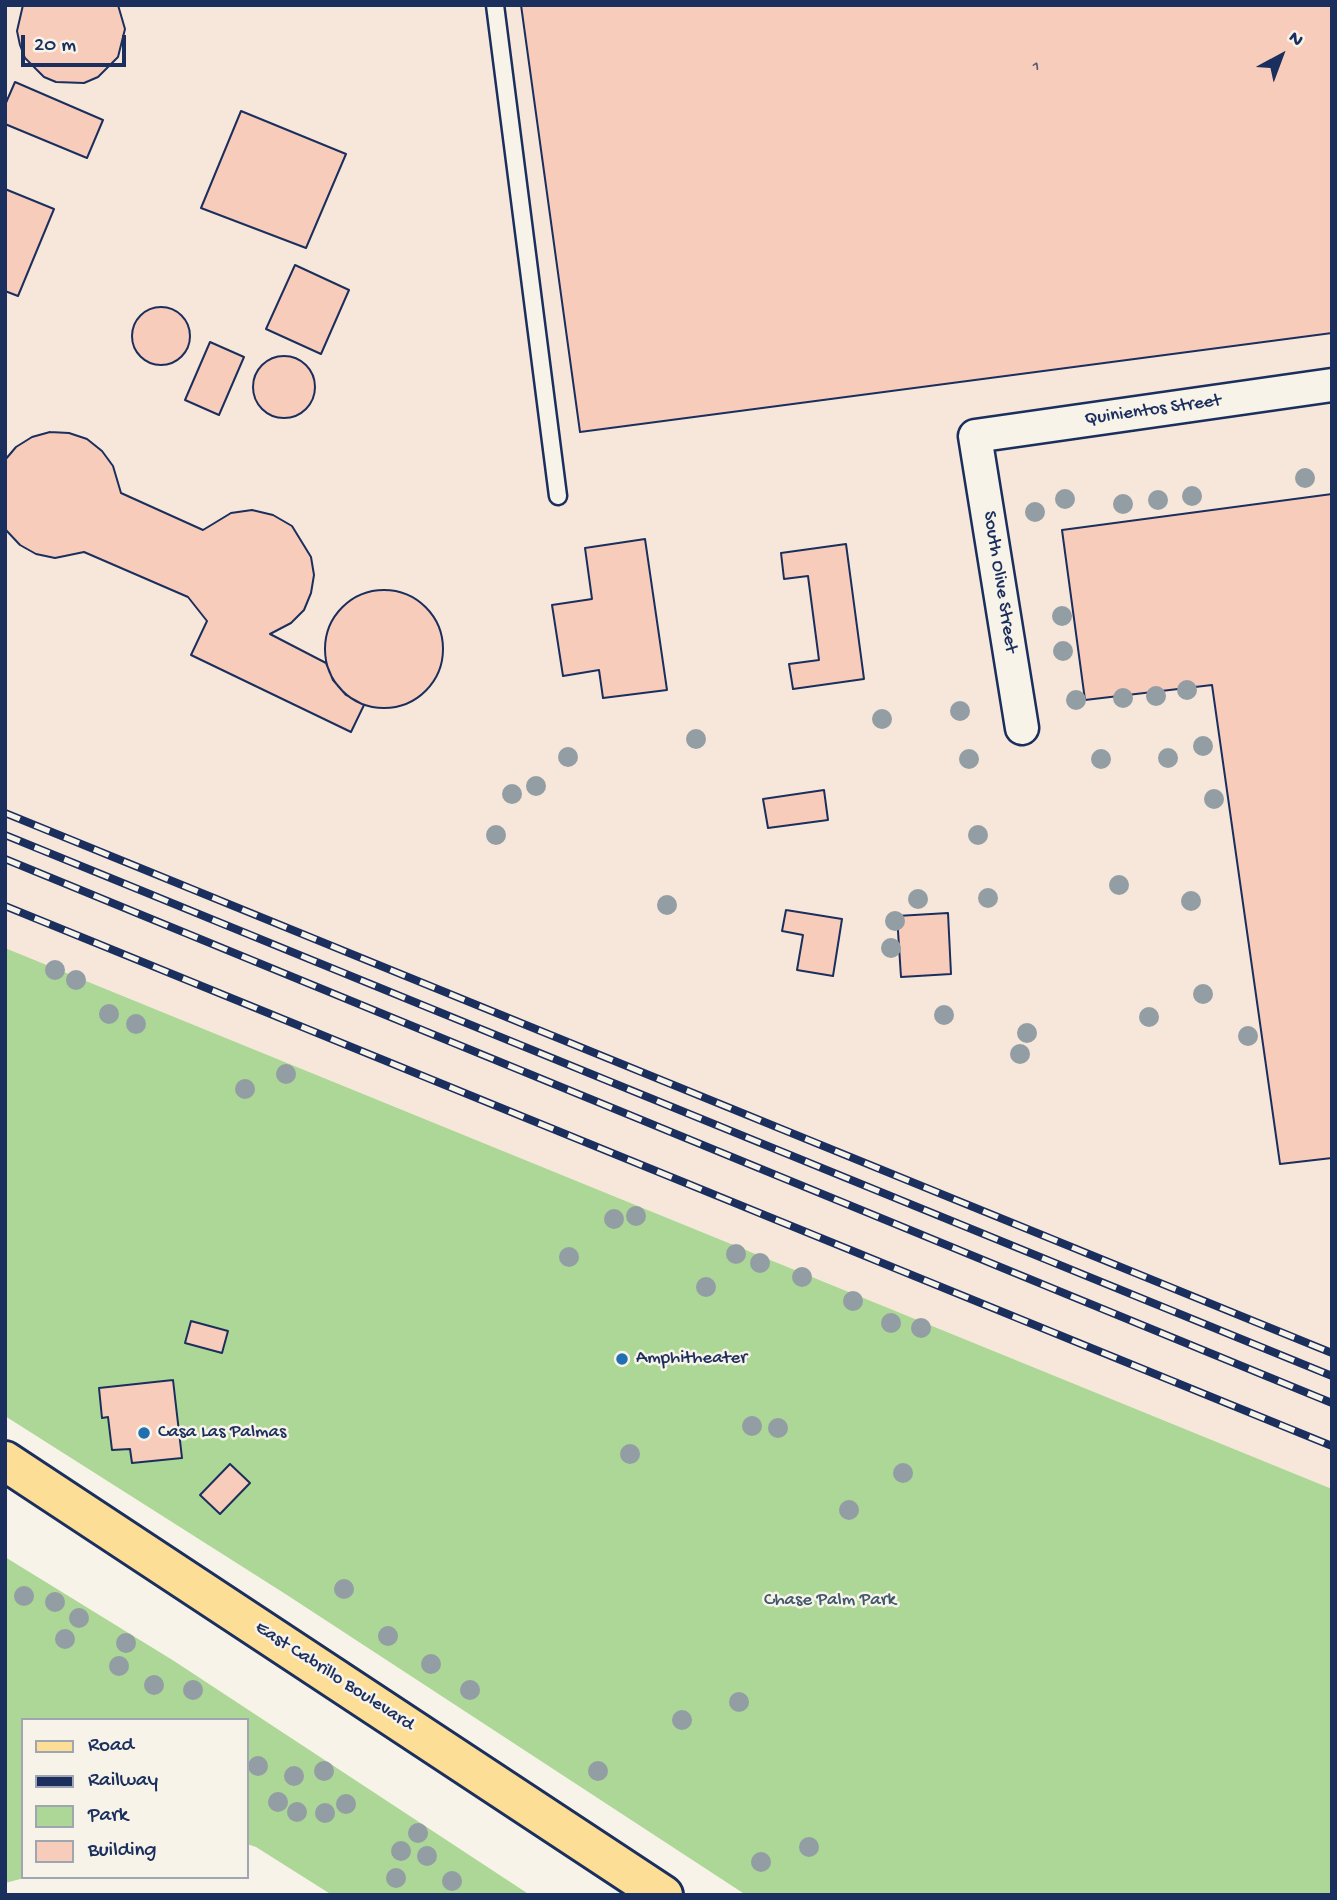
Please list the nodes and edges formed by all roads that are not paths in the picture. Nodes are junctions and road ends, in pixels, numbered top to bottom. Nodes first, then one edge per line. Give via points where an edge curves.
1 (495, 5) edge
2 (1332, 386) edge
3 (975, 436) joint
4 (558, 496) dead end
5 (1022, 728) dead end
6 (5, 1461) edge
7 (663, 1895) edge

1 - 4 lane
2 - 3 street, Quinientos Street
3 - 5 street, South Olive Street
6 - 7 main road, East Cabrillo Boulevard

